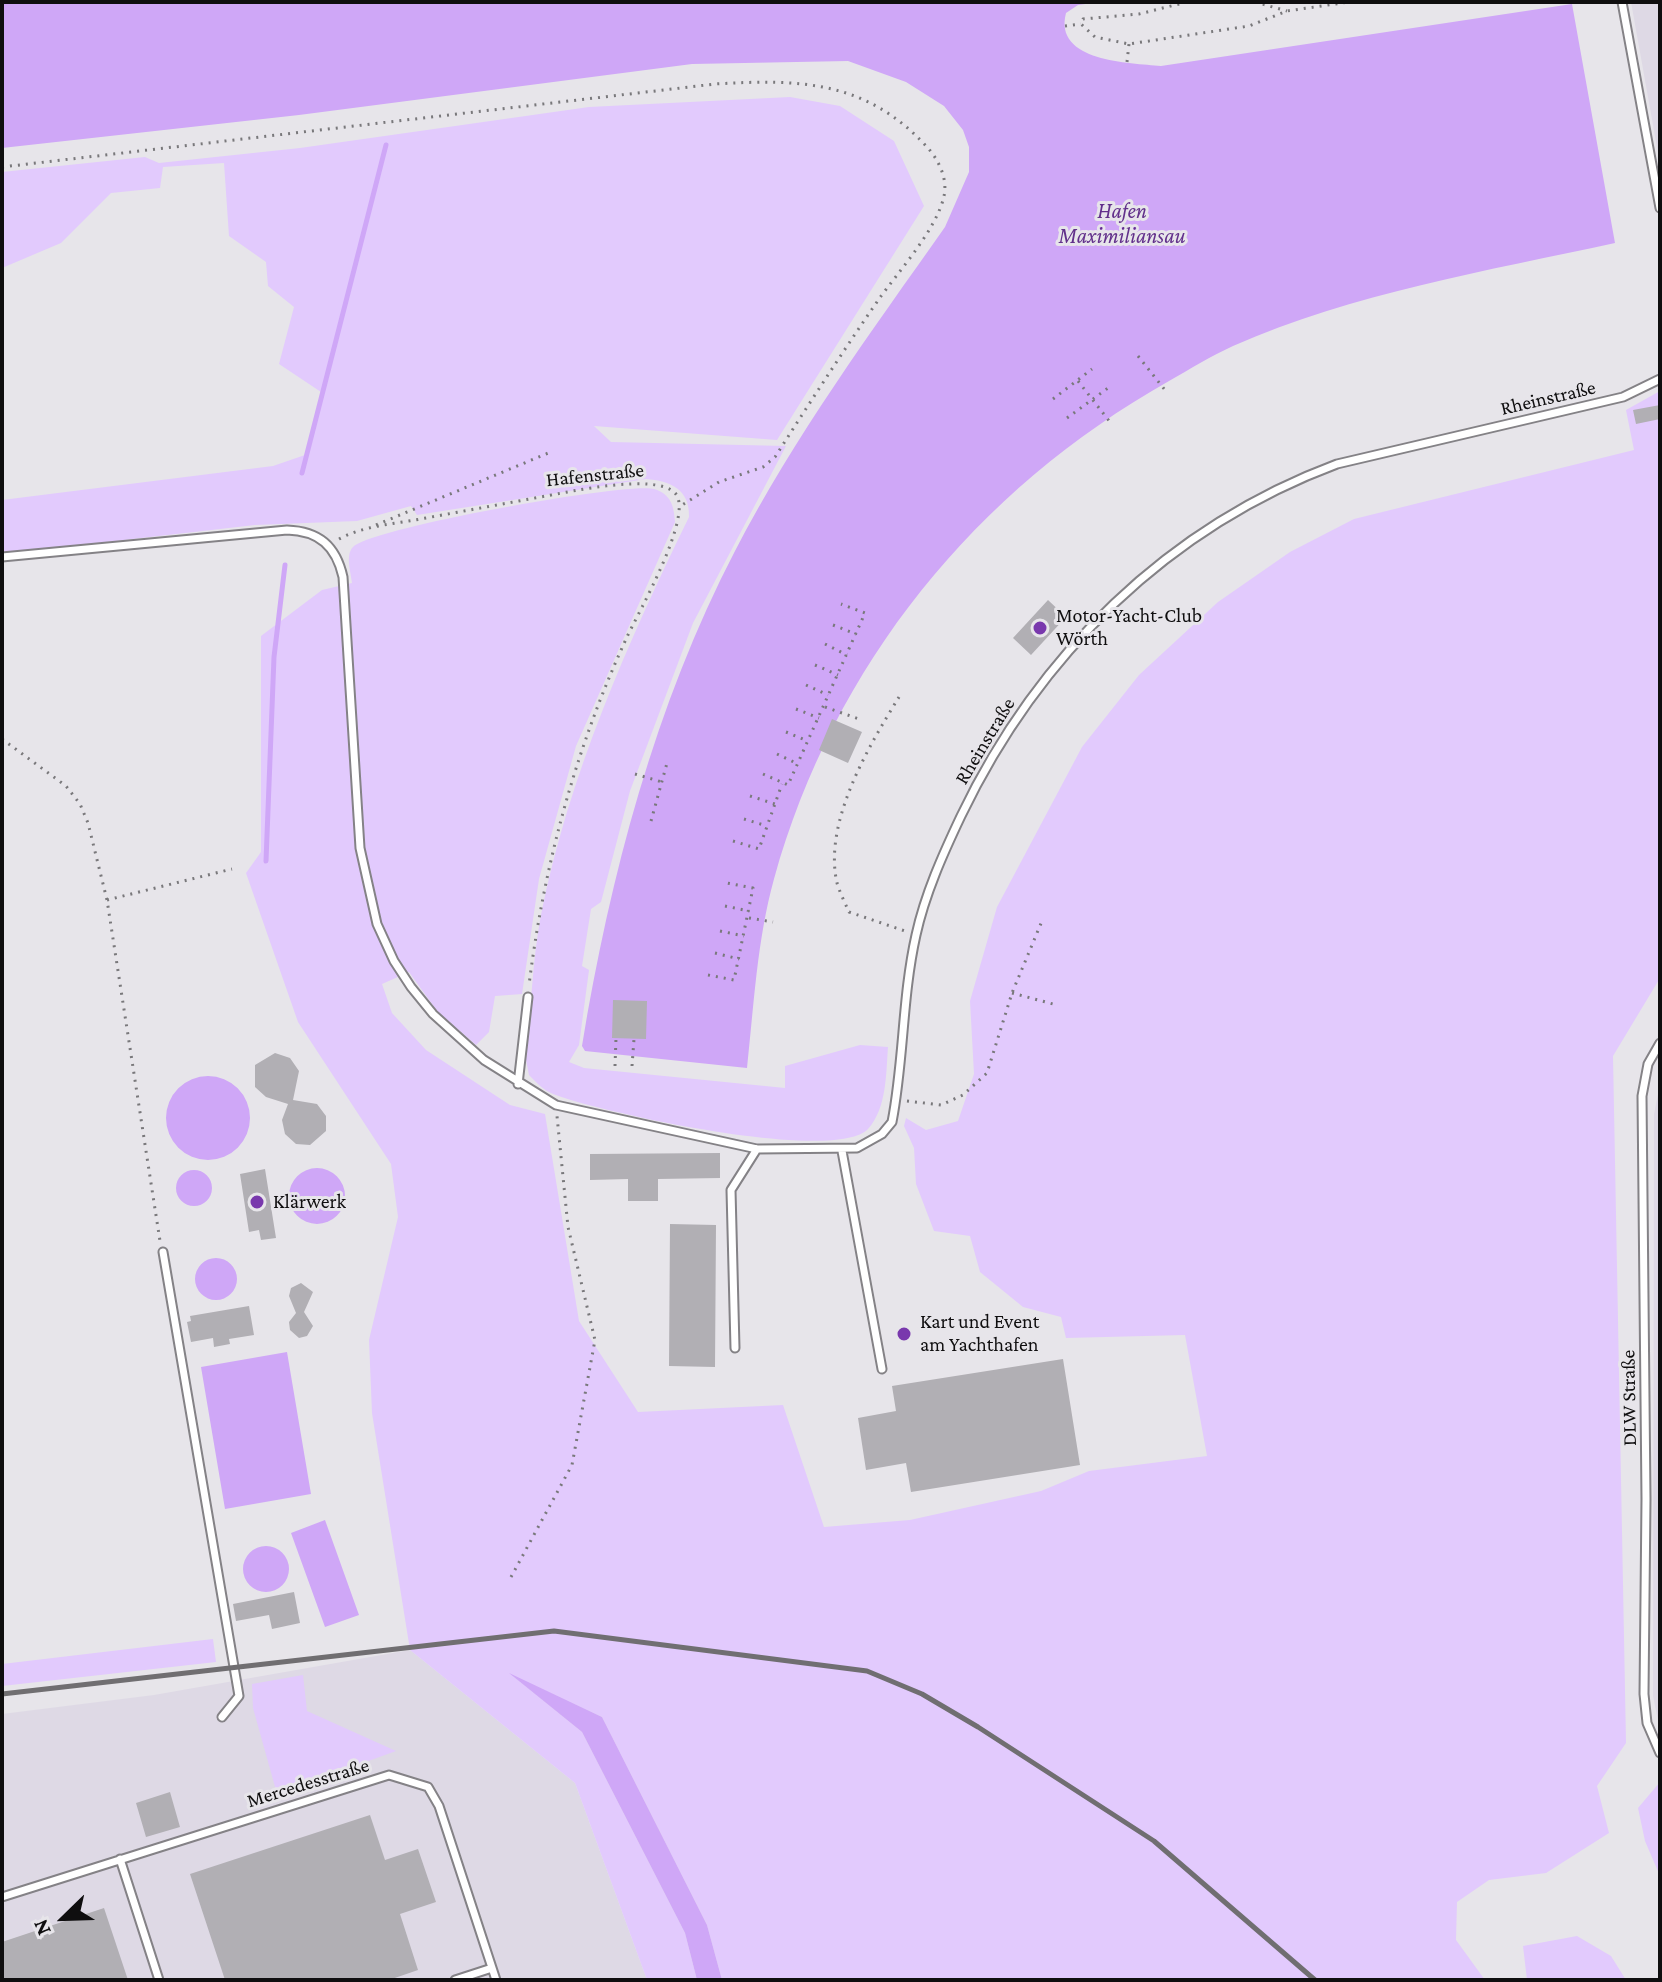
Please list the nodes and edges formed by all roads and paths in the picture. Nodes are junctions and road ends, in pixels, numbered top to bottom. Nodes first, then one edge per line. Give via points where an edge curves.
1 (1187, 2) edge
2 (1255, 2) edge
3 (1349, 2) edge
4 (1622, 2) edge
5 (1287, 11) junction
6 (1081, 24) junction
7 (1065, 26) dead end
8 (1129, 44) junction
9 (1127, 62) dead end
10 (2, 167) edge
11 (1660, 208) edge
12 (1138, 356) dead end
13 (1092, 369) dead end
14 (1660, 379) edge
15 (1078, 381) junction
16 (1108, 388) dead end
17 (1165, 390) dead end
18 (1053, 399) dead end
19 (1092, 399) junction
20 (1067, 418) dead end
21 (1110, 422) dead end
22 (553, 451) dead end
23 (682, 505) junction
24 (369, 529) junction
25 (328, 544) junction
26 (2, 557) edge
27 (841, 604) dead end
28 (833, 625) dead end
29 (856, 634) junction
30 (825, 644) dead end
31 (847, 655) junction
32 (815, 665) dead end
33 (838, 675) junction
34 (806, 685) dead end
35 (828, 695) junction
36 (899, 697) dead end
37 (824, 706) junction
38 (796, 709) dead end
39 (819, 718) junction
40 (859, 719) dead end
41 (786, 732) dead end
42 (2, 739) edge
43 (808, 741) junction
44 (777, 754) dead end
45 (667, 763) dead end
46 (798, 764) junction
47 (635, 774) dead end
48 (763, 774) dead end
49 (662, 782) junction
50 (782, 782) junction
51 (750, 796) dead end
52 (775, 804) junction
53 (744, 819) dead end
54 (651, 821) dead end
55 (767, 826) junction
56 (733, 841) dead end
57 (232, 869) dead end
58 (727, 883) dead end
59 (107, 900) junction
60 (725, 906) dead end
61 (749, 911) junction
62 (748, 918) junction
63 (1042, 921) dead end
64 (773, 922) dead end
65 (720, 931) dead end
66 (916, 934) junction
67 (744, 936) junction
68 (715, 953) dead end
69 (739, 959) junction
70 (708, 975) dead end
71 (1012, 993) junction
72 (528, 997) joint
73 (1053, 1004) dead end
74 (616, 1038) dead end
75 (634, 1039) dead end
76 (1660, 1043) edge
77 (615, 1066) dead end
78 (632, 1066) dead end
79 (518, 1084) junction
80 (897, 1100) junction
81 (556, 1105) junction
82 (757, 1149) junction
83 (842, 1151) junction
84 (163, 1252) joint
85 (735, 1348) dead end
86 (882, 1369) dead end
87 (511, 1577) dead end
88 (222, 1717) dead end
89 (1660, 1753) edge
90 (120, 1859) junction
91 (2, 1897) edge
92 (492, 1968) junction
93 (159, 1980) edge
94 (455, 1980) edge
95 (496, 1980) edge

1 - 6 path via 1139,14 1083,19
2 - 5 path
3 - 5 path
4 - 11 lane
5 - 8 path via 1249,26
6 - 7 path
6 - 8 path via 1095,37
8 - 9 path
10 - 23 path via 659,88 778,80 839,88 903,123 937,157 944,196 930,225 775,457
12 - 17 path
13 - 15 path
14 - 66 lane, Rheinstraße via 1623,397 1337,464 1254,500 1199,533 1103,612 1016,716 941,857
15 - 18 path
15 - 19 path
16 - 19 path
19 - 20 path
19 - 21 path
22 - 24 path
23 - 24 path, Hafenstraße via 665,486 642,483
23 - 72 path via 562,808 536,925
24 - 25 path, Hafenstraße
25 - 26 lane via 304,530 287,530
25 - 79 lane, Rheinstraße via 343,577 360,848 377,924 394,961 433,1014
27 - 29 path via 865,613
28 - 29 path
29 - 31 path
30 - 31 path
31 - 33 path
32 - 33 path
33 - 35 path
34 - 35 path
35 - 37 path
36 - 66 path via 859,763 838,826 837,881 849,912
37 - 39 path
37 - 40 path
38 - 39 path
39 - 43 path
41 - 43 path
42 - 59 path via 54,775 80,804
43 - 46 path
44 - 46 path
45 - 49 path
46 - 50 path via 788,785
47 - 49 path
48 - 50 path
49 - 54 path
50 - 52 path
51 - 52 path
52 - 55 path
53 - 55 path
55 - 56 path via 759,849
57 - 59 path
58 - 61 path via 753,888
59 - 84 path
60 - 61 path
61 - 62 path
62 - 64 path
62 - 67 path
63 - 71 path
65 - 67 path
66 - 80 lane, Rheinstraße
67 - 69 path
68 - 69 path
69 - 70 path via 734,980
71 - 73 path
71 - 80 path via 987,1073 963,1095 941,1105
72 - 79 lane
74 - 77 path
75 - 78 path
76 - 89 lane, DLW Straße via 1648,1064 1642,1096 1644,1694 1647,1723
79 - 81 lane, Rheinstraße
80 - 83 lane, Rheinstraße via 892,1122 882,1134
81 - 82 lane, Rheinstraße
81 - 87 path via 568,1227 595,1340 572,1465
82 - 83 lane, Rheinstraße
82 - 85 lane via 731,1190
83 - 86 lane
84 - 88 lane via 239,1696
90 - 91 lane, Mercedesstraße
90 - 92 lane, Mercedesstraße via 389,1775 409,1780 428,1787 439,1806
90 - 93 lane
92 - 94 lane
92 - 95 lane, Mercedesstraße

